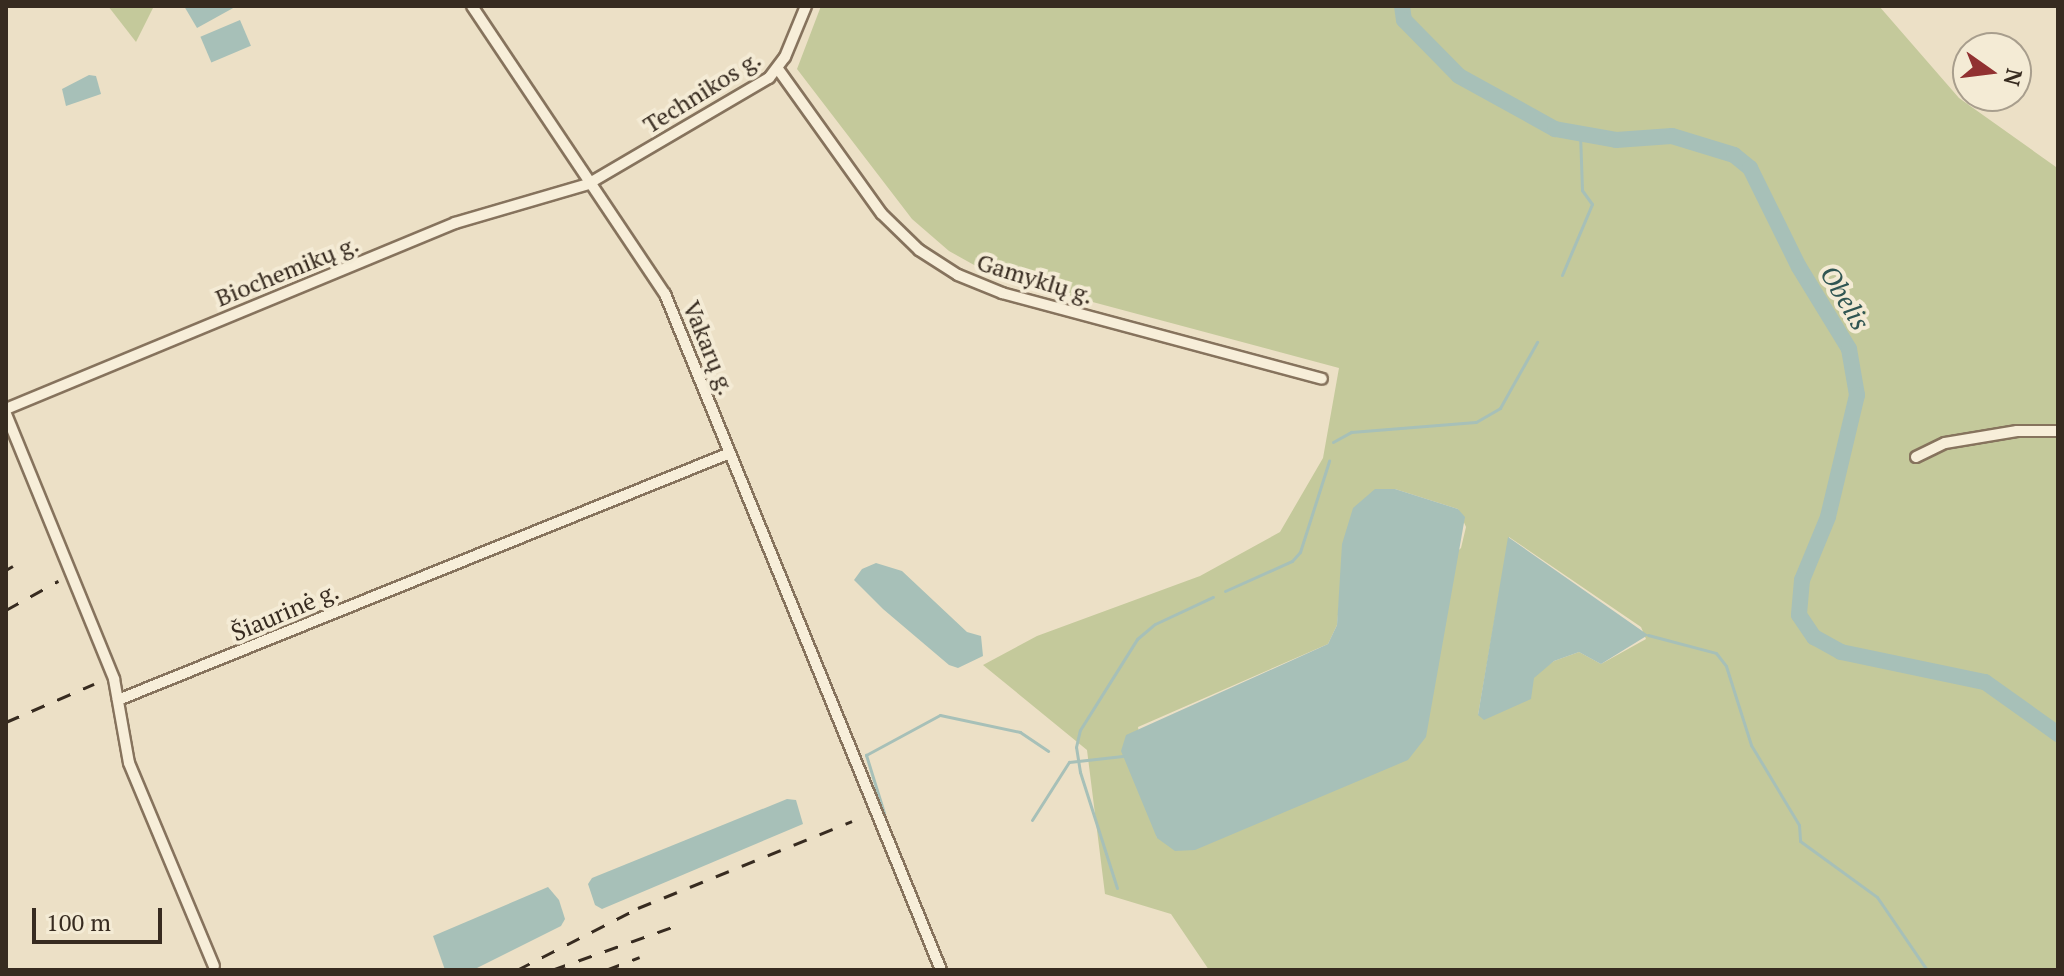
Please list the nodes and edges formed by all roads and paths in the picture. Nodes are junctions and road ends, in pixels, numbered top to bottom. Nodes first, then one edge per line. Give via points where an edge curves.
1 (472, 6) edge
2 (806, 6) edge
3 (778, 69) junction
4 (588, 184) junction
5 (1322, 379) dead end
6 (6, 412) edge
7 (2058, 431) edge
8 (730, 453) junction
9 (1916, 457) dead end
10 (118, 700) junction
11 (214, 966) dead end
12 (941, 970) edge

1 - 4 street, Vakarų g.
2 - 3 street, Technikos g.
3 - 4 street, Technikos g.
3 - 5 street, Gamyklų g. via 882,214 919,250 958,275 1002,293
4 - 6 street, Biochemikų g. via 455,223
4 - 8 street, Vakarų g. via 665,294
6 - 10 street
7 - 9 street via 2017,431 1945,443
8 - 10 street, Šiaurinė g.
8 - 12 street, Vakarų g.
10 - 11 street via 129,763

